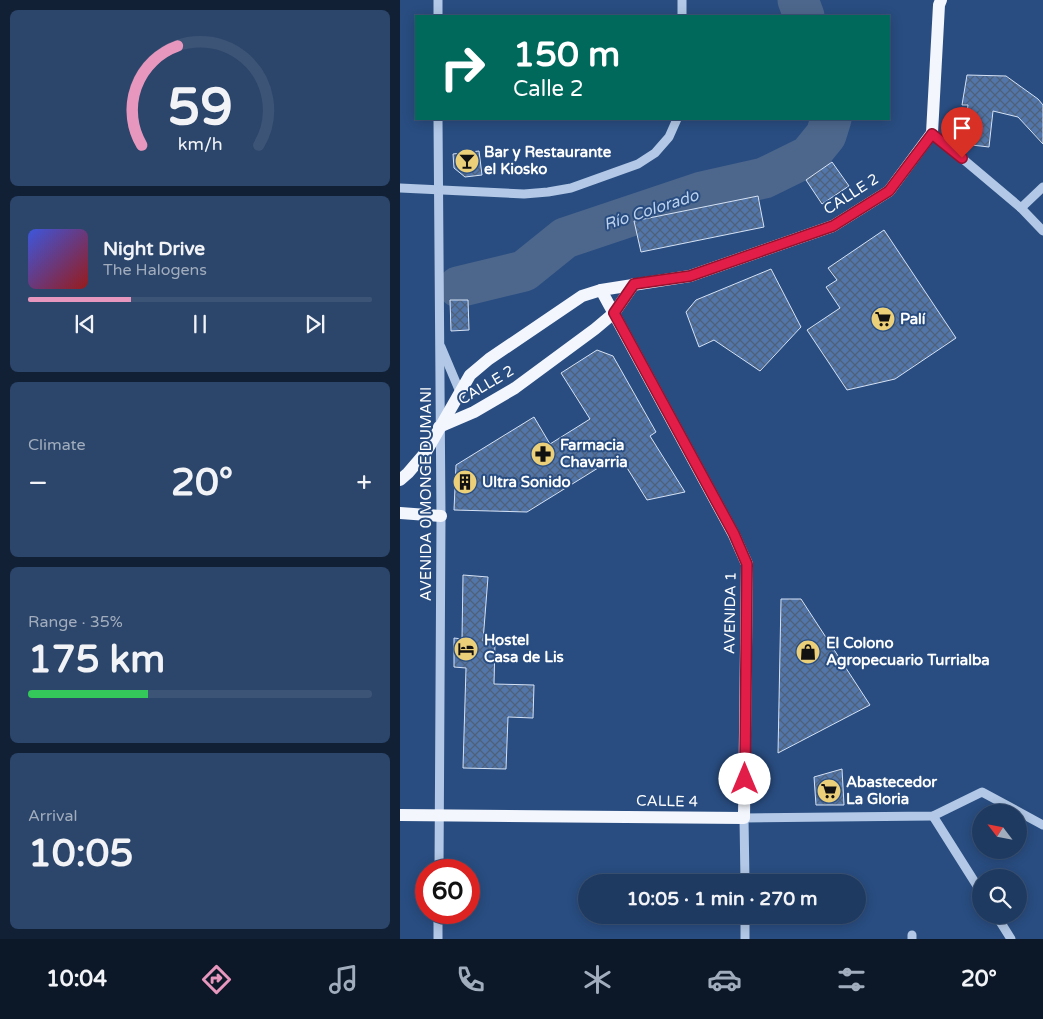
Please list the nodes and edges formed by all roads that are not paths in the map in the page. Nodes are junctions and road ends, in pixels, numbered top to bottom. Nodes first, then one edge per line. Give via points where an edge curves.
1 (438, 0) edge
2 (682, 0) edge
3 (941, 0) edge
4 (438, 15) edge
5 (682, 15) edge
6 (438, 120) edge
7 (677, 121) edge
8 (932, 134) junction
9 (1043, 187) edge
10 (400, 188) edge
11 (438, 190) junction
12 (1021, 208) junction
13 (1043, 231) edge
14 (634, 284) junction
15 (601, 290) junction
16 (614, 313) junction
17 (439, 342) junction
18 (460, 392) junction
19 (439, 427) junction
20 (400, 480) edge
21 (400, 513) edge
22 (441, 516) junction
23 (400, 815) edge
24 (440, 815) junction
25 (933, 816) junction
26 (744, 818) junction
27 (1043, 825) edge
28 (439, 859) edge
29 (745, 874) edge
30 (972, 878) edge
31 (438, 924) edge
32 (745, 924) edge
33 (1002, 924) edge
34 (438, 939) edge
35 (745, 939) edge
36 (1011, 939) edge

1 - 4 street
2 - 5 street
3 - 8 main road
6 - 11 street, AVENIDA 0 MONGE DUMANI
7 - 11 street via 655,152 638,164 571,188 524,194
8 - 12 street
8 - 14 main road, CALLE 2 via 889,191 833,226 690,276
9 - 12 street
10 - 11 street
11 - 17 street, AVENIDA 0 MONGE DUMANI
12 - 13 street
14 - 15 main road, CALLE 2
14 - 16 main road, CALLE 2
15 - 16 main road, AVENIDA 1
15 - 18 main road, CALLE 2 via 582,296 489,359 470,376
16 - 19 main road, CALLE 2 via 515,388 474,412
16 - 26 main road, AVENIDA 1 via 734,534 747,564
17 - 18 street
17 - 19 street, AVENIDA 0 MONGE DUMANI
18 - 19 main road, CALLE 2
19 - 20 main road, CALLE 2 via 426,452
19 - 22 street, AVENIDA 0 MONGE DUMANI
21 - 22 main road
22 - 24 street, AVENIDA 0 MONGE DUMANI
23 - 24 main road, CALLE 4
24 - 26 main road, CALLE 4
24 - 28 street, AVENIDA 0 MONGE DUMANI
25 - 26 street, CALLE 4
25 - 27 street via 982,792
25 - 30 street
26 - 29 street, AVENIDA 1
31 - 34 street
32 - 35 street
33 - 36 street

